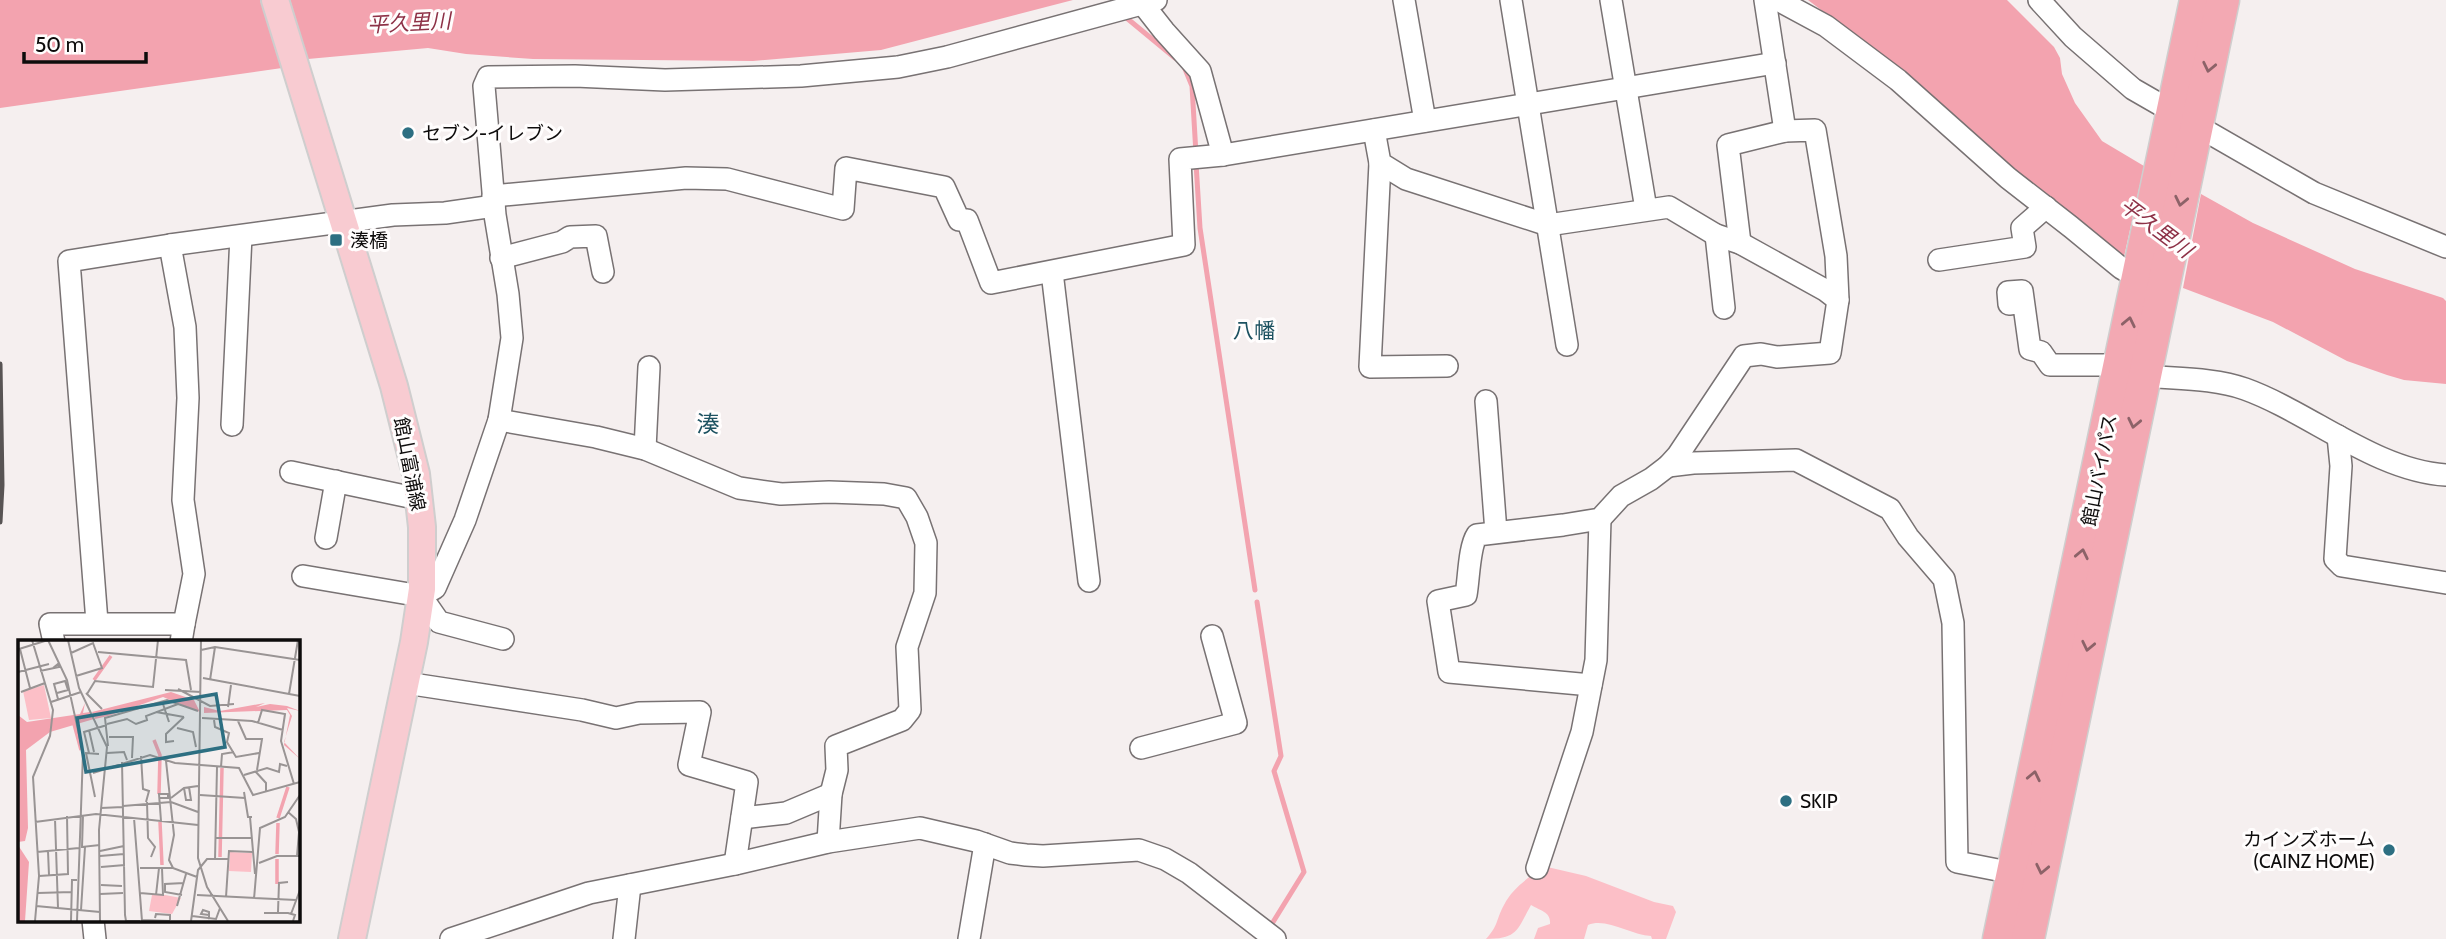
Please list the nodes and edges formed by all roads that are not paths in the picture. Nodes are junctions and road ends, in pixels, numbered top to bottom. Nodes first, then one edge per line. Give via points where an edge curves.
1 (275, 0) edge
2 (1404, 0) edge
3 (1511, 0) edge
4 (1611, 0) edge
5 (1765, 0) edge
6 (1777, 0) edge
7 (2039, 0) edge
8 (2196, 0) edge
9 (2222, 0) edge
10 (1144, 3) edge
11 (1774, 63) junction
12 (1626, 88) junction
13 (1528, 104) junction
14 (1425, 121) junction
15 (2184, 123) junction
16 (1374, 130) junction
17 (1785, 131) junction
18 (1223, 155) junction
19 (1380, 163) junction
20 (494, 201) junction
21 (2046, 207) junction
22 (1647, 209) junction
23 (344, 223) junction
24 (1548, 225) junction
25 (1716, 235) junction
26 (241, 236) junction
27 (1740, 243) junction
28 (170, 245) junction
29 (2446, 247) edge
30 (501, 258) junction
31 (1939, 260) dead end
32 (603, 272) dead end
33 (1052, 272) junction
34 (2151, 281) junction
35 (1838, 300) junction
36 (2023, 302) dead end
37 (1724, 308) dead end
38 (1567, 345) dead end
39 (1447, 366) dead end
40 (649, 367) dead end
41 (2132, 371) junction
42 (1486, 401) dead end
43 (499, 420) junction
44 (232, 425) dead end
45 (2338, 436) junction
46 (645, 449) junction
47 (1668, 466) junction
48 (291, 472) dead end
49 (2446, 475) edge
50 (336, 481) junction
51 (419, 499) junction
52 (1600, 519) junction
53 (1496, 532) junction
54 (326, 538) dead end
55 (303, 576) dead end
56 (1088, 581) dead end
57 (2446, 583) edge
58 (421, 596) junction
59 (97, 622) junction
60 (183, 633) edge
61 (1212, 636) dead end
62 (503, 639) dead end
63 (54, 640) edge
64 (406, 683) junction
65 (1591, 685) junction
66 (1141, 748) dead end
67 (831, 794) junction
68 (742, 818) junction
69 (828, 842) junction
70 (985, 844) junction
71 (735, 864) junction
72 (1537, 868) dead end
73 (2013, 873) junction
74 (630, 885) junction
75 (1270, 935) edge
76 (352, 939) edge
77 (451, 939) edge
78 (624, 939) edge
79 (969, 939) edge
80 (2000, 939) edge
81 (2028, 939) edge

1 - 23 main road, 館山富浦線
2 - 14 street
3 - 13 street
4 - 12 street
5 - 11 street
6 - 21 street via 1826,26 1898,80
7 - 15 street via 2133,89
8 - 15 highway, 館山バイパス
9 -> 15 highway, 館山バイパス
10 - 18 street via 1200,71
10 - 20 street via 898,67 801,76 665,80 488,77 484,86
11 - 12 street
11 - 17 street
12 - 13 street
12 - 22 street
13 - 14 street
13 - 24 street
14 - 16 street
15 - 29 street via 2314,193
15 - 34 highway, 館山バイパス
16 - 18 street
16 - 19 street
17 - 27 street via 1728,145
17 - 35 street via 1815,130 1836,256
18 - 33 street via 1180,159 1184,246
19 - 24 street via 1406,179
19 - 39 street via 1370,367
20 - 23 street via 445,213
20 - 30 street
20 - 33 street via 686,178 727,179 843,209 846,168 944,187 959,220 967,220 991,283
21 - 31 street via 2022,228 2025,247
21 - 34 street via 2121,268
22 - 24 street
22 - 25 street via 1670,207
23 - 26 street
23 - 51 main road, 館山富浦線 via 405,426
24 - 38 street
25 - 27 street
25 - 37 street
26 - 28 street
26 - 44 street
27 - 35 street
28 - 59 street via 69,261
28 - 60 street via 185,327 188,398 183,500 194,574
30 - 32 street via 570,237 596,236
30 - 43 street via 512,338
33 - 56 street
34 - 41 highway, 館山バイパス
35 - 47 street via 1830,353 1744,356
36 - 41 street via 2030,349 2041,352 2050,365
40 - 46 street
41 - 45 street via 2246,389
73 -> 41 highway, 館山バイパス
41 -> 81 highway, 館山バイパス
42 - 53 street
43 - 46 street
43 - 58 street via 465,520 435,588
45 - 49 street via 2393,462
45 - 57 street via 2336,559 2342,566
46 - 67 street via 739,488 906,498 917,517 926,542 926,567 925,593 907,647 910,709 901,720 836,746
47 - 52 street via 1621,496
47 - 73 street via 1796,460 1890,509 1944,579 1952,623 1957,862
48 - 50 street
50 - 51 street
50 - 54 street
51 - 58 main road, 館山富浦線
52 - 53 street
52 - 65 street via 1596,660
53 - 65 street via 1477,535 1472,542 1466,595 1438,601 1449,672
55 - 58 street
58 - 62 street via 439,622
58 - 64 main road, 館山富浦線
59 - 60 street
59 - 63 street via 50,624
61 - 66 street via 1236,723
64 - 68 street via 616,718 700,712 689,765 747,782
64 - 76 main road, 館山富浦線
65 - 72 street via 1582,732
67 - 68 street via 786,813
67 - 69 street
68 - 71 street
69 - 70 street via 920,828
69 - 71 street
70 - 75 street via 1010,853 1043,856 1139,850 1189,873
70 - 79 street
71 - 74 street
73 - 80 highway, 館山バイパス
74 - 77 street via 589,893
74 - 78 street

